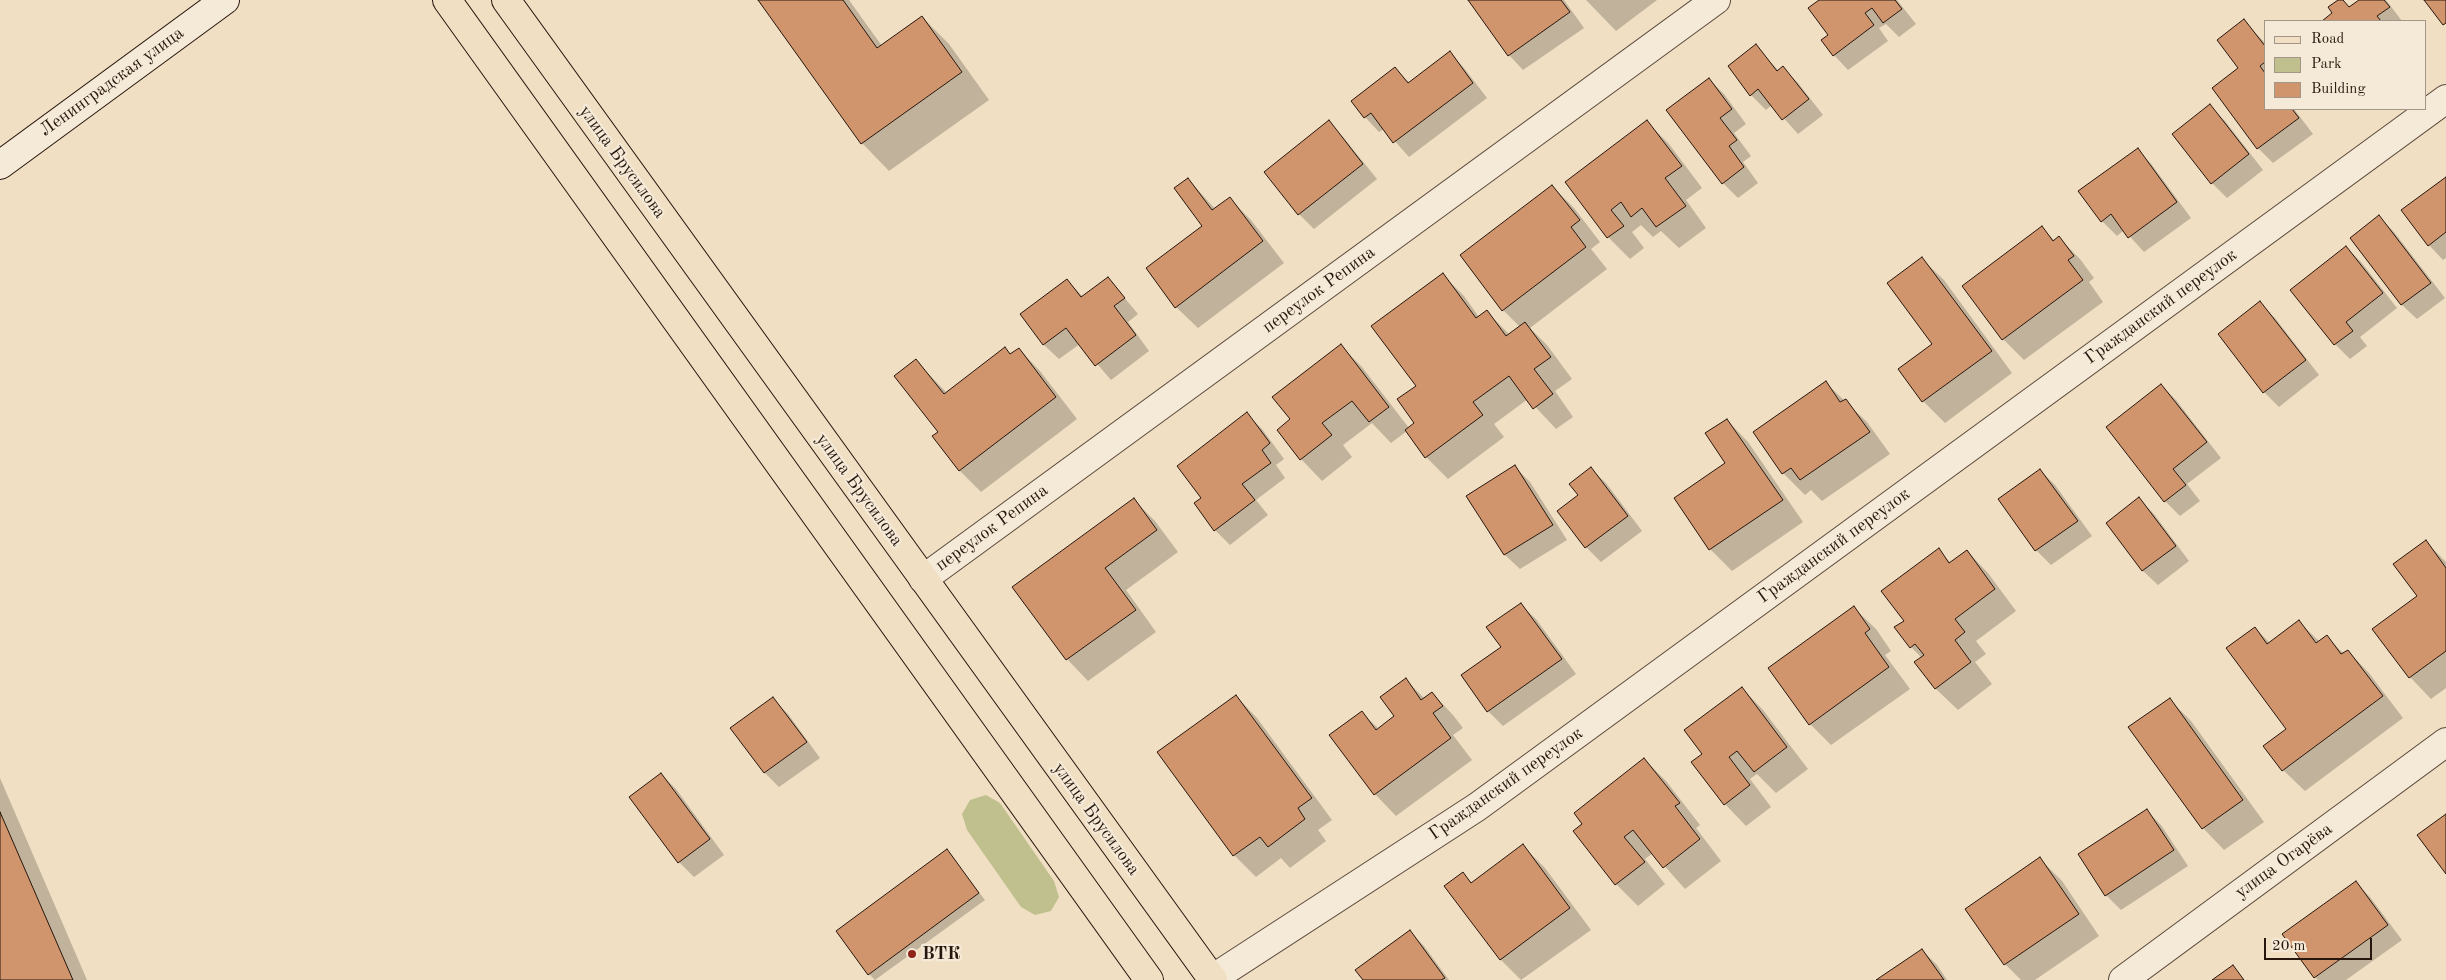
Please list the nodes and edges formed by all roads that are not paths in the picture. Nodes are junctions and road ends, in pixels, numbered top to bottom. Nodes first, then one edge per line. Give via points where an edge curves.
1 (225, 0) edge
2 (446, 0) edge
3 (506, 0) edge
4 (1716, 0) edge
5 (2446, 99) edge
6 (0, 165) edge
7 (922, 579) junction
8 (2446, 742) edge
9 (1212, 979) edge
10 (1149, 980) edge
11 (2122, 980) edge

1 - 6 street, Ленинградская улица
2 - 10 main road
3 - 7 main road, улица Брусилова
4 - 7 street, переулок Репина
5 - 9 street, Гражданский переулок via 1477,807
7 - 9 main road, улица Брусилова
8 - 11 street, улица Огарёва

